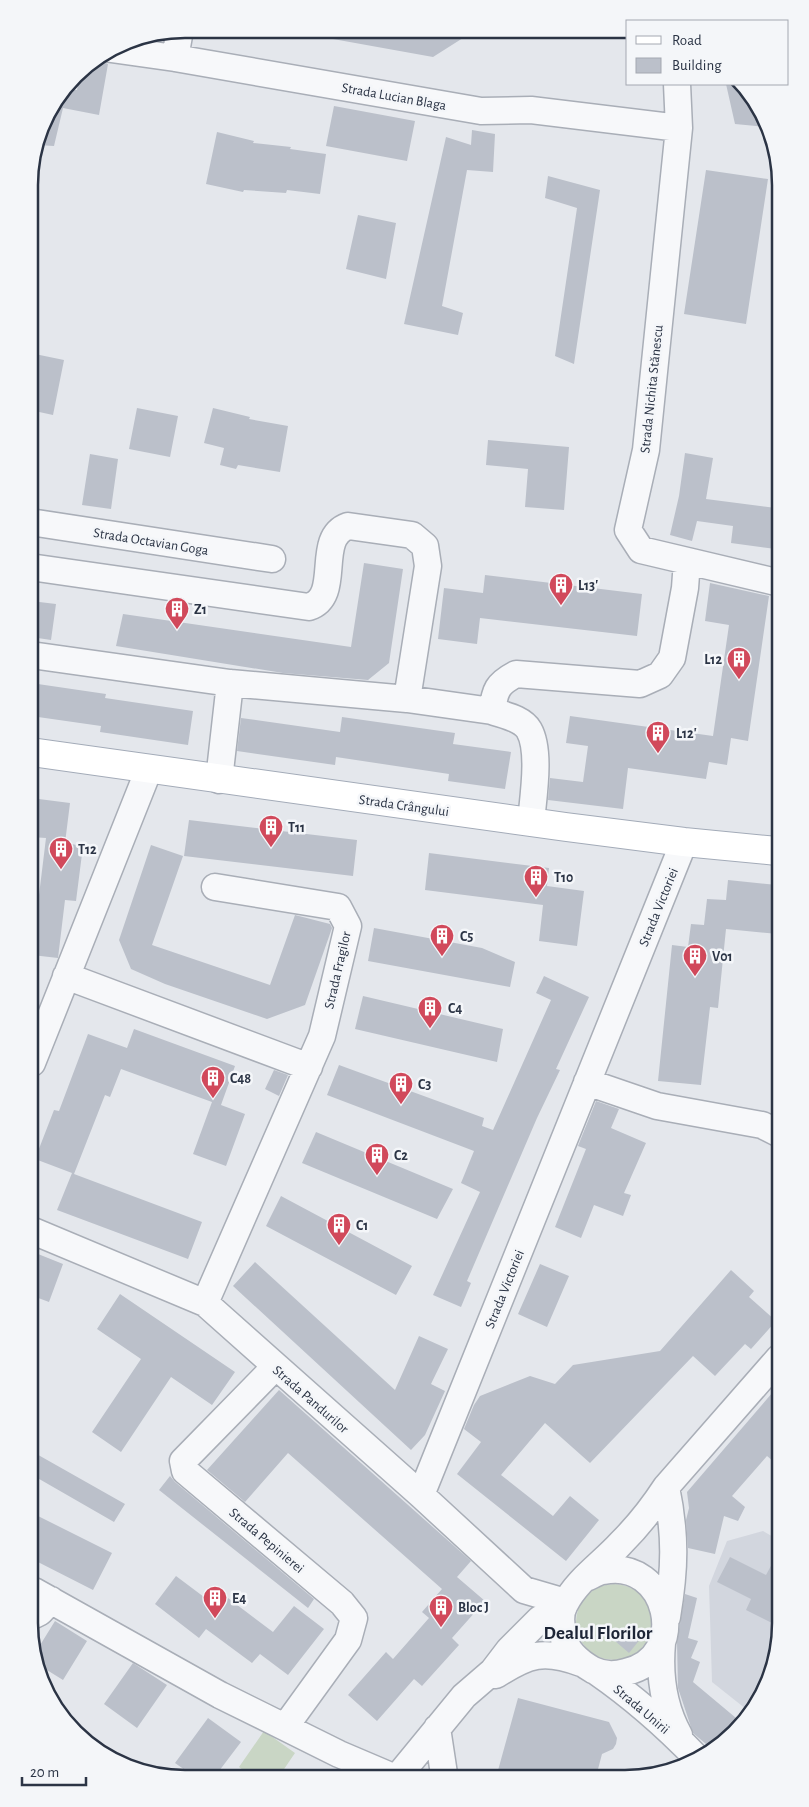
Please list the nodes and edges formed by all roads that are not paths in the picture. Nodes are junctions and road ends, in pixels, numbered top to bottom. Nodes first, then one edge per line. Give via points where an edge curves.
1 (179, 38) edge
2 (123, 51) edge
3 (175, 58) junction
4 (677, 85) edge
5 (679, 128) junction
6 (38, 523) edge
7 (272, 559) dead end
8 (687, 561) junction
9 (38, 568) edge
10 (772, 581) edge
11 (38, 656) edge
12 (230, 683) junction
13 (407, 699) junction
14 (492, 711) junction
15 (38, 753) edge
16 (149, 770) junction
17 (219, 780) junction
18 (531, 822) junction
19 (684, 842) junction
20 (772, 850) edge
21 (215, 887) dead end
22 (66, 976) junction
23 (37, 1049) edge
24 (309, 1067) junction
25 (588, 1082) junction
26 (771, 1130) edge
27 (37, 1233) edge
28 (205, 1303) junction
29 (275, 1367) junction
30 (771, 1367) edge
31 (666, 1487) junction
32 (421, 1496) junction
33 (586, 1578) junction
34 (40, 1602) edge
35 (564, 1604) junction
36 (664, 1634) junction
37 (589, 1668) junction
38 (464, 1696) junction
39 (285, 1727) junction
40 (437, 1728) junction
41 (691, 1753) edge
42 (377, 1770) edge
43 (403, 1770) edge
44 (443, 1770) edge

1 - 3 street
2 - 3 street, Strada Lucian Blaga
3 - 5 street, Strada Lucian Blaga via 481,111 531,110
4 - 5 street, Strada Nichita Stănescu
5 - 8 street, Strada Nichita Stănescu via 646,450 628,530 641,550
6 - 7 street, Strada Octavian Goga
8 - 10 street, Strada Nichita Stănescu
8 - 14 street via 672,658 660,675 640,684 516,674 504,680 494,692
9 - 13 street via 309,607 322,600 333,536 340,529 348,526 412,535 425,546 428,566
11 - 12 street
12 - 13 street
12 - 17 street
13 - 14 street
14 - 18 street via 518,720 529,729 535,751
15 - 16 main road, Strada Crângului
16 - 17 main road, Strada Crângului
16 - 22 street
17 - 18 main road, Strada Crângului
18 - 19 main road, Strada Crângului
19 - 20 main road, Strada Crângului
19 - 25 street, Strada Victoriei
21 - 24 street, Strada Fragilor via 338,907 345,920 348,926 335,984 322,1036
22 - 23 street
22 - 24 street
24 - 28 street, Strada Fragilor
25 - 26 street via 657,1106 762,1125
25 - 32 street, Strada Victoriei
27 - 28 street, Strada Pandurilor
28 - 29 street, Strada Pandurilor
29 - 32 street, Strada Pandurilor
29 - 39 street, Strada Pepinierei via 183,1461 185,1471 342,1603 354,1618 348,1640
30 - 31 street
31 - 33 street via 621,1543
31 - 36 street via 674,1522 674,1560
32 - 35 street, Strada Pandurilor via 524,1590
33 - 35 street
33 - 36 street via 612,1570 640,1576 655,1589 664,1605
34 - 39 street
35 - 37 street via 563,1635 570,1651
35 - 38 street via 540,1619
36 - 37 street via 651,1659 635,1670 616,1675
36 - 41 street, Strada Unirii via 661,1674 664,1698 672,1721
37 - 38 street via 559,1655 542,1654 508,1667
37 - 41 street, Strada Unirii via 618,1687
38 - 40 street
39 - 42 street
40 - 43 street
40 - 44 street

